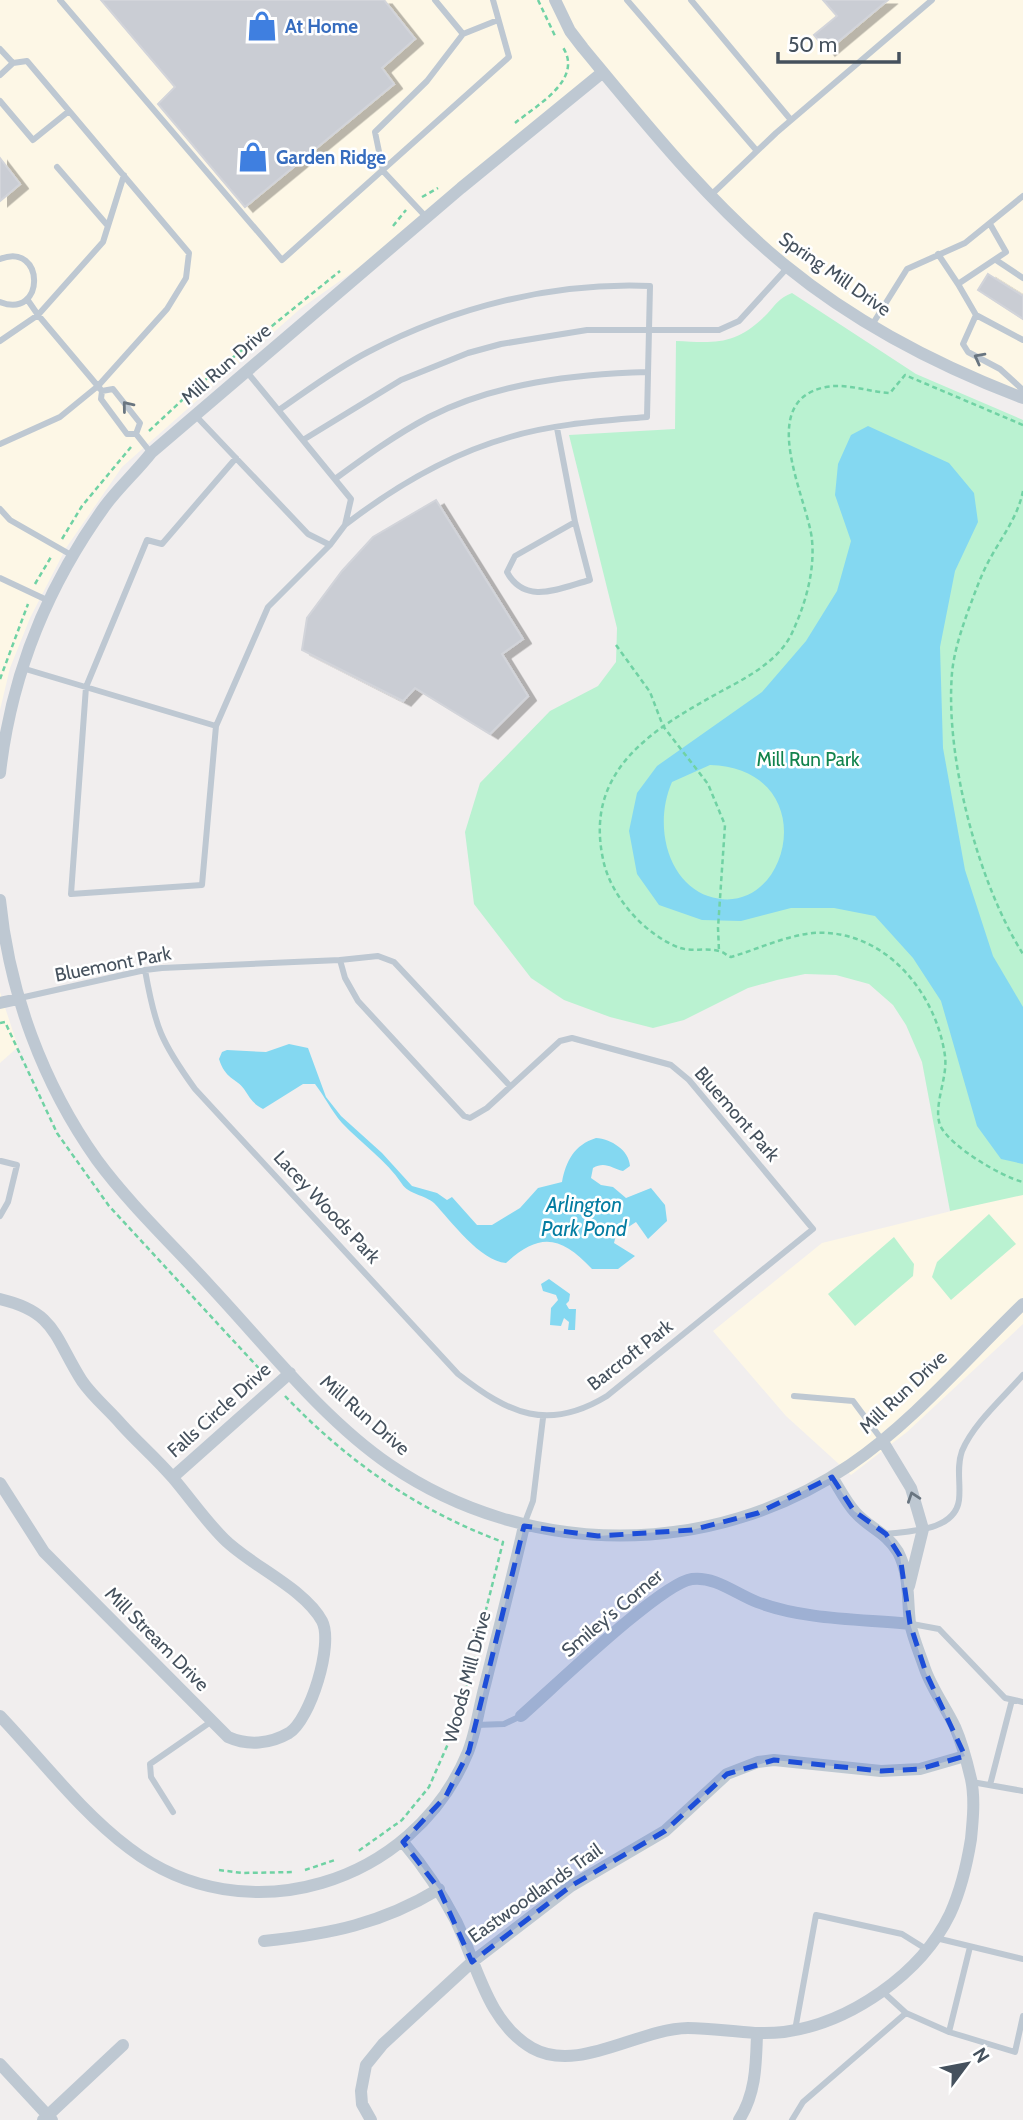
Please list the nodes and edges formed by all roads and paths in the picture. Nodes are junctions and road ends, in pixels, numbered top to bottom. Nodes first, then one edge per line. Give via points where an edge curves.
1 (60, 0) edge
2 (435, 0) edge
3 (493, 0) edge
4 (555, 0) edge
5 (627, 0) edge
6 (691, 0) edge
7 (932, 0) edge
8 (498, 20) junction
9 (463, 34) junction
10 (0, 49) edge
11 (13, 63) junction
12 (603, 72) junction
13 (0, 75) edge
14 (0, 101) edge
15 (69, 111) junction
16 (791, 120) junction
17 (757, 151) junction
18 (57, 167) dead end
19 (383, 171) junction
20 (124, 175) junction
21 (711, 195) junction
22 (1023, 196) edge
23 (427, 218) junction
24 (990, 224) junction
25 (108, 226) junction
26 (938, 254) junction
27 (0, 259) edge
28 (996, 260) junction
29 (788, 267) junction
30 (1023, 278) edge
31 (958, 284) junction
32 (27, 299) junction
33 (0, 302) edge
34 (38, 314) junction
35 (976, 315) junction
36 (872, 325) junction
37 (649, 328) junction
38 (1023, 340) edge
39 (0, 341) edge
40 (247, 372) junction
41 (648, 372) junction
42 (100, 389) junction
43 (1023, 390) edge
44 (1023, 398) edge
45 (279, 410) junction
46 (195, 415) junction
47 (1023, 425) edge
48 (557, 428) junction
49 (136, 434) junction
50 (303, 440) junction
51 (0, 444) edge
52 (151, 453) junction
53 (236, 458) junction
54 (335, 479) junction
55 (1023, 491) edge
56 (0, 509) edge
57 (575, 522) junction
58 (345, 525) junction
59 (330, 545) junction
60 (72, 556) junction
61 (0, 578) edge
62 (49, 601) junction
63 (616, 645) dead end
64 (22, 668) junction
65 (86, 687) junction
66 (216, 726) junction
67 (663, 726) junction
68 (0, 773) edge
69 (0, 900) edge
70 (719, 951) junction
71 (1023, 954) edge
72 (341, 960) junction
73 (145, 970) junction
74 (18, 999) junction
75 (0, 1003) edge
76 (0, 1023) edge
77 (510, 1086) junction
78 (1, 1161) edge
79 (1023, 1182) edge
80 (0, 1216) edge
81 (813, 1229) joint
82 (0, 1300) edge
83 (1023, 1304) edge
84 (290, 1373) junction
85 (1023, 1375) edge
86 (276, 1385) junction
87 (794, 1396) dead end
88 (543, 1418) junction
89 (882, 1440) junction
90 (173, 1477) junction
91 (832, 1477) junction
92 (0, 1483) edge
93 (524, 1526) junction
94 (923, 1529) junction
95 (886, 1534) junction
96 (909, 1586) junction
97 (911, 1624) junction
98 (1012, 1700) junction
99 (310, 1701) joint
100 (1023, 1702) edge
101 (0, 1716) edge
102 (521, 1716) joint
103 (212, 1721) junction
104 (475, 1724) junction
105 (965, 1756) junction
106 (972, 1782) junction
107 (990, 1785) junction
108 (1023, 1791) edge
109 (173, 1812) dead end
110 (402, 1842) junction
111 (354, 1854) dead end
112 (343, 1858) dead end
113 (219, 1870) dead end
114 (439, 1889) junction
115 (935, 1938) junction
116 (264, 1941) dead end
117 (970, 1947) junction
118 (926, 1949) junction
119 (1023, 1959) edge
120 (472, 1962) junction
121 (882, 1991) junction
122 (906, 2013) junction
123 (1023, 2016) edge
124 (795, 2030) junction
125 (949, 2032) junction
126 (757, 2034) junction
127 (123, 2045) dead end
128 (0, 2064) edge
129 (48, 2118) edge
130 (371, 2120) edge
131 (739, 2120) edge
132 (792, 2120) edge

1 - 19 lane via 282,260
2 - 9 lane
3 - 8 lane
4 - 12 street, Spring Mill Drive via 570,31
5 - 17 lane
6 - 16 lane
7 - 16 lane
8 - 9 lane
8 - 19 lane via 509,57
9 - 19 lane via 427,81 375,132
10 - 11 lane
11 - 13 lane
11 - 15 lane via 27,61
12 - 21 street, Spring Mill Drive
12 - 23 street, Mill Run Drive
14 - 15 lane via 33,140
15 - 20 lane
16 - 17 lane
17 - 21 lane
18 - 25 lane
19 - 23 lane
20 - 25 lane
20 - 42 lane via 189,253 186,278 167,309
21 - 29 street, Spring Mill Drive
22 - 24 lane
23 - 40 street, Mill Run Drive
24 - 26 lane via 965,243
24 - 28 lane via 1006,252
25 - 34 lane via 103,242
26 - 31 lane
26 - 36 lane via 907,269
27 - 32 lane via 21,258 33,269 35,285
28 - 30 lane
28 - 31 lane
29 - 36 street, Spring Mill Drive
29 - 37 lane via 739,321 719,330
31 - 35 lane
32 - 33 lane via 12,305
32 - 34 lane
34 - 39 lane
34 - 42 lane
35 - 38 lane
43 -> 35 lane via 1000,369 968,352 963,344
36 - 44 street, Spring Mill Drive via 923,355
37 - 41 lane
37 - 45 lane via 650,286 575,289 492,302 430,322 366,352
37 - 50 lane via 587,330 468,353 401,380
40 - 45 lane
40 - 46 street, Mill Run Drive
41 - 48 lane via 647,416
41 - 54 lane via 574,376 470,400 392,438
42 - 49 lane via 101,399 127,434
49 -> 42 lane via 140,423 127,406 113,389
42 - 51 lane via 60,417
45 - 50 lane
46 - 52 street, Mill Run Drive
46 - 53 lane
47 - 67 path via 905,375 890,393 831,386 804,399 791,417 788,434 812,541 803,608 788,639 769,659
48 - 57 lane
48 - 58 lane via 511,436 476,449 380,498
49 - 52 lane
50 - 54 lane
52 - 60 street, Mill Run Drive via 105,506
53 - 59 lane via 309,534
53 - 65 lane via 162,544 147,541
54 - 58 lane via 351,499
55 - 71 path via 1019,510 988,563 968,611 954,663 952,695 967,815 990,888
56 - 60 lane via 10,520
57 - 57 lane via 515,556 507,572 512,581 525,592 541,593 590,580
58 - 59 lane
59 - 66 lane via 268,607
60 - 62 street, Mill Run Drive
61 - 62 lane
62 - 64 street, Mill Run Drive
63 - 67 path via 650,692
64 - 65 lane
64 - 68 street, Mill Run Drive via 5,729
65 - 66 lane
65 - 66 lane via 71,894 202,885
67 - 70 path via 701,773 725,825
67 - 70 path via 631,752 611,782 601,813 602,857 613,888 646,926 678,947
69 - 74 street, Mill Run Drive
70 - 79 path via 731,957 817,933 852,937 886,951 918,989 942,1042 946,1065 939,1113 942,1129 956,1144
72 - 73 lane, Bluemont Park
72 - 77 lane, Bluemont Park via 377,956 394,962
72 - 77 lane, Bluemont Park via 358,1000 458,1113 470,1118
73 - 74 lane, Bluemont Park
73 - 88 lane, Lacey Woods Park via 162,1040 217,1114 458,1374 483,1393
74 - 75 street
74 - 84 street, Mill Run Drive via 53,1084 97,1159
76 - 86 path via 5,1022 57,1133 110,1206
77 - 81 lane, Bluemont Park via 553,1046 572,1038 671,1065 689,1080
78 - 80 lane via 17,1166
81 - 88 lane, Barcroft Park via 607,1396 576,1412
82 - 90 street, Falls Circle Drive via 27,1306 44,1317 84,1384
83 - 89 street, Mill Run Drive
84 - 86 street, Falls Circle Drive
84 - 93 street, Mill Run Drive via 389,1464 447,1497
85 - 94 lane via 962,1452 955,1511 944,1522
86 - 90 street, Falls Circle Drive
86 - 111 path via 324,1436 402,1496 503,1542 458,1721 429,1787 402,1820
87 - 89 lane via 853,1401
88 - 93 lane via 533,1501
89 - 91 street, Mill Run Drive
94 -> 89 street via 911,1488
90 - 99 street, Falls Circle Drive via 226,1541 313,1608 324,1623 318,1681
91 - 93 street, Mill Run Drive via 758,1513 646,1537 552,1533
91 - 95 street via 854,1511
92 - 103 street, Mill Stream Drive via 44,1552
93 - 104 street, Woods Mill Drive
94 - 95 lane
94 - 96 street
95 - 96 street via 900,1556
96 - 97 street
97 - 98 lane via 939,1629
97 - 102 street, Smiley's Corner via 803,1614 693,1578 654,1599
97 - 105 street via 926,1673
98 - 100 lane
98 - 107 lane
99 - 103 street, Mill Stream Drive via 298,1727 260,1742 236,1740
101 - 110 street, Woods Mill Drive via 129,1849 192,1881 240,1892 297,1889 342,1877 386,1856
102 - 104 lane, Smiley's Corner via 504,1724
103 - 109 lane via 150,1764 151,1777
104 - 110 street, Woods Mill Drive via 469,1751 446,1796
105 - 106 street
105 - 120 street, Eastwoodlands Trail via 920,1769 881,1772 774,1760 727,1774 664,1831 571,1886
106 - 107 lane
106 - 115 street via 967,1867 950,1914
107 - 108 lane
110 - 114 street
112 - 113 path via 301,1872
114 - 116 street via 410,1906 327,1935
114 - 120 street
115 - 117 lane
115 - 118 street
117 - 119 lane
117 - 125 lane
118 - 121 street
118 - 124 lane via 902,1934 816,1915
120 - 126 street via 505,2022 519,2039 549,2056 583,2057 666,2030
120 - 130 street, Eastwoodlands Trail via 366,2064 360,2091
121 - 122 lane
121 - 124 street via 850,2011
122 - 125 lane
122 - 132 lane via 803,2102
123 - 125 lane via 1014,2052
124 - 126 street
126 - 131 street via 756,2074
127 - 129 street
128 - 129 street

